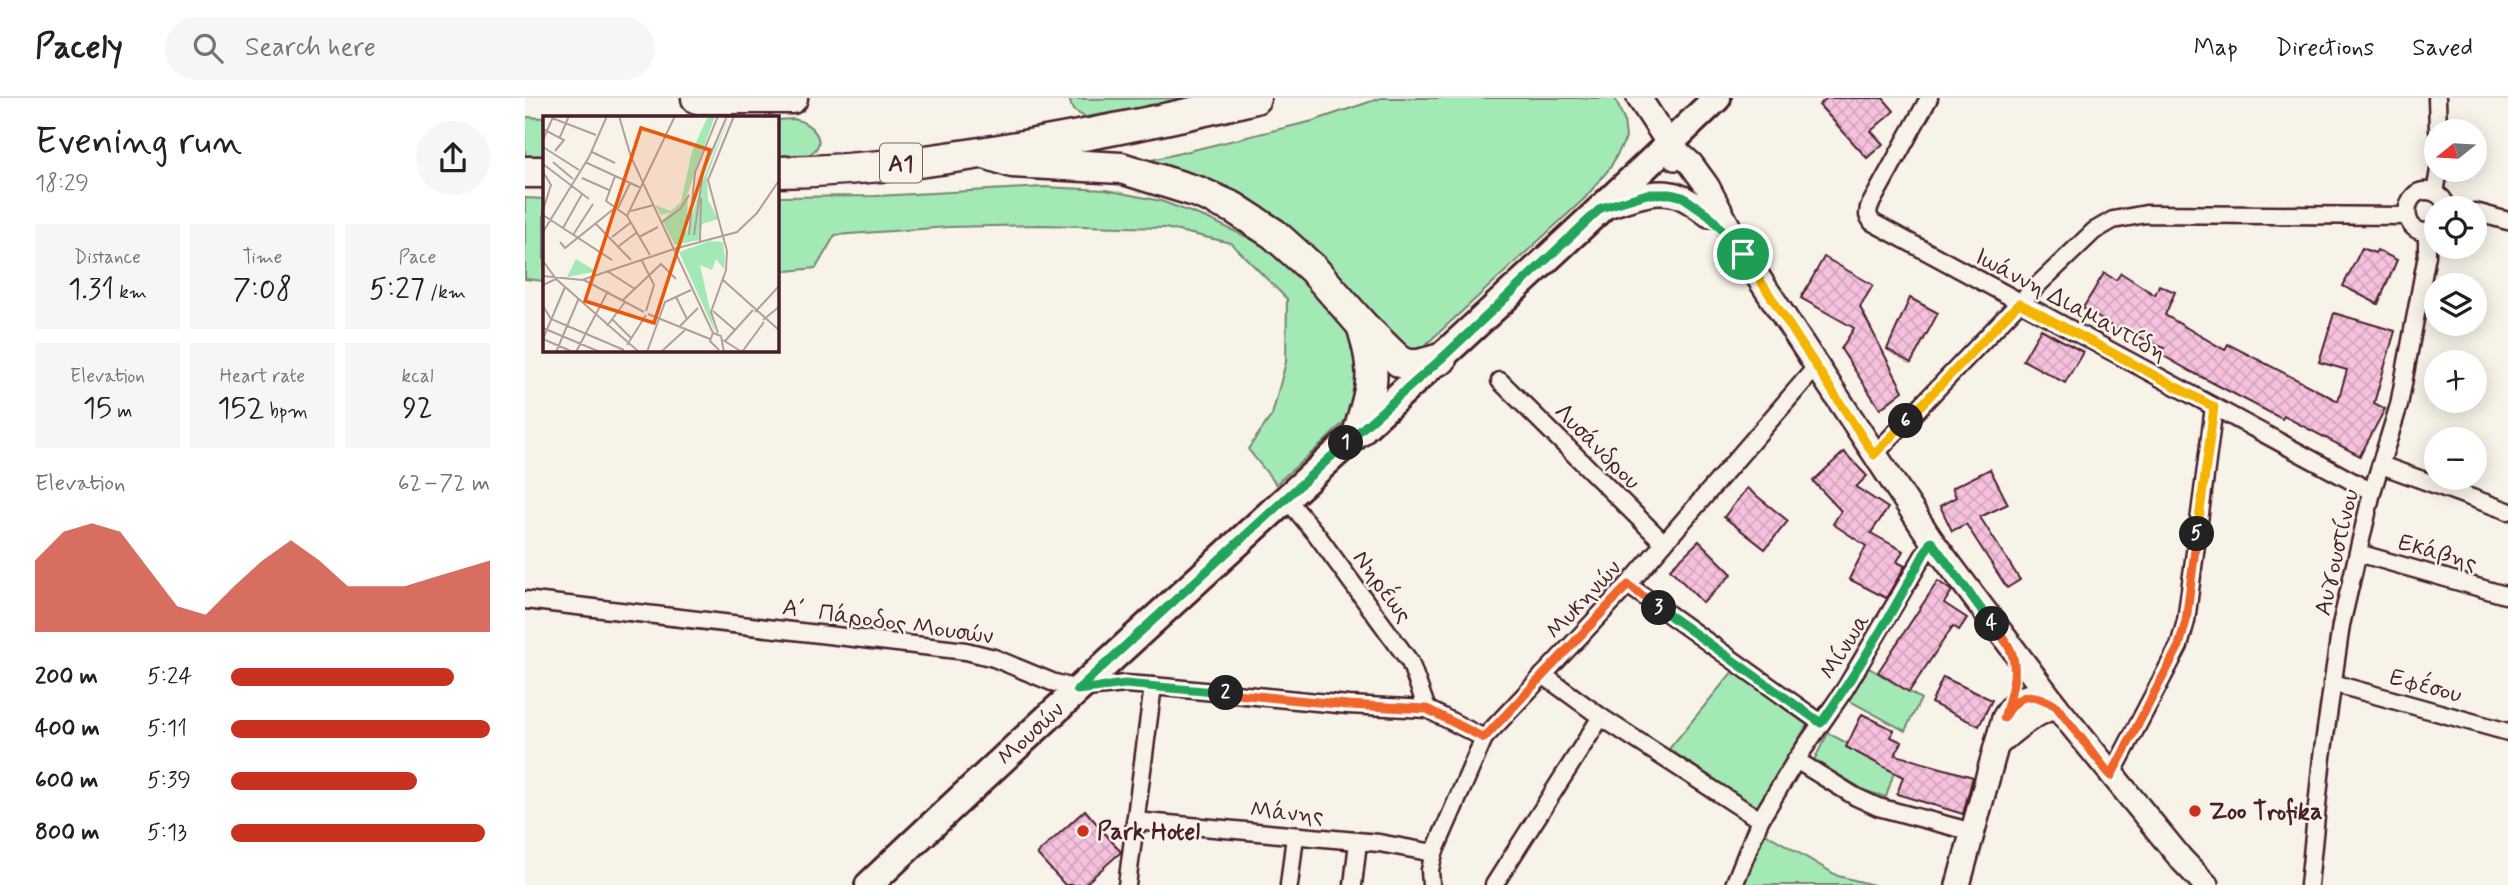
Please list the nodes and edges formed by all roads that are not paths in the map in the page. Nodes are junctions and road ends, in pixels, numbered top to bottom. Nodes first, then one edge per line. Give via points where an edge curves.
1 (697, 98) edge
2 (780, 98) edge
3 (1255, 98) edge
4 (1639, 98) edge
5 (1717, 98) edge
6 (1929, 98) edge
7 (2437, 98) edge
8 (2438, 119) edge
9 (1669, 144) junction
10 (985, 153) junction
11 (525, 172) edge
12 (543, 172) edge
13 (779, 172) edge
14 (2437, 182) edge
15 (2435, 193) junction
16 (2439, 196) edge
17 (1601, 208) junction
18 (1709, 215) junction
19 (2487, 215) edge
20 (2407, 216) junction
21 (2508, 221) edge
22 (2424, 230) edge
23 (1743, 254) junction
24 (2426, 259) edge
25 (2019, 303) junction
26 (1362, 325) junction
27 (1441, 359) junction
28 (1816, 367) junction
29 (1500, 381) dead end
30 (2214, 407) junction
31 (1359, 431) junction
32 (1874, 455) junction
33 (2381, 465) junction
34 (2372, 492) junction
35 (1286, 498) junction
36 (2508, 511) edge
37 (1931, 541) junction
38 (1664, 543) junction
39 (2358, 553) junction
40 (1628, 585) junction
41 (2505, 595) dead end
42 (525, 600) edge
43 (2010, 648) junction
44 (1543, 675) junction
45 (2332, 683) junction
46 (1153, 686) junction
47 (1077, 690) junction
48 (2056, 706) junction
49 (1427, 709) junction
50 (1601, 717) junction
51 (2004, 718) junction
52 (1821, 723) junction
53 (2508, 732) edge
54 (1484, 738) junction
55 (1997, 745) junction
56 (1796, 760) junction
57 (2111, 776) junction
58 (1760, 820) junction
59 (1135, 821) junction
60 (1973, 832) junction
61 (1295, 836) junction
62 (1358, 842) junction
63 (1434, 853) junction
64 (1433, 884) edge
65 (869, 885) edge
66 (1127, 885) edge
67 (1289, 885) edge
68 (1353, 885) edge
69 (1494, 885) edge
70 (1734, 885) edge
71 (1958, 885) edge
72 (2206, 885) edge
73 (2309, 885) edge

1 - 2 highway
3 - 10 highway, Α1
4 - 9 main road
5 - 9 main road, Μουσών
6 - 25 street, Ιωάννη Διαμαντίδη via 1868,215 1872,222
7 - 8 street
9 - 17 main road, Μουσών
9 - 18 main road
9 - 23 main road via 1707,186
10 - 13 highway, Α1
10 - 26 highway via 1011,162 1121,168 1234,208 1284,242
11 - 12 highway
14 - 15 street
15 - 16 street
15 - 20 street via 2417,194 2408,203
17 - 18 main road via 1647,194 1671,194
17 - 27 main road, Μουσών
18 - 23 main road
19 - 21 street
20 - 22 street via 2414,228
20 - 25 street via 2126,216 2094,231
23 - 28 main road
24 - 33 street, Αυγουστίνου via 2399,405
25 - 30 street, Ιωάννη Διαμαντίδη
25 - 32 street
26 - 27 highway via 1408,365
26 - 31 highway via 1373,378
27 - 31 main road, Μουσών
28 - 32 main road
28 - 38 street, Μυκηνών
29 - 38 street, Λυσάνδρου
30 - 34 street, Ιωάννη Διαμαντίδη
30 - 57 street via 2186,621 2179,646
31 - 35 main road, Μουσών
32 - 37 main road
33 - 34 street, Αυγουστίνου
33 - 36 street
34 - 39 street, Αυγουστίνου
35 - 47 main road, Μουσών
35 - 49 street, Νηρέως via 1411,662
37 - 43 main road
37 - 52 street, Μίνωα via 1881,631
38 - 40 street, Μυκηνών
39 - 41 street, Εκάβης
39 - 45 street, Αυγουστίνου
40 - 44 street, Μυκηνών
40 - 52 street
42 - 47 street, Α΄ Πάροδος Μουσών via 967,651
43 - 48 main road
43 - 51 main road via 2014,681
44 - 50 street
44 - 54 street, Μυκηνών
45 - 53 street, Εφέσου
45 - 73 street, Αυγουστίνου
46 - 47 street, Α΄ Πάροδος Μουσών
46 - 49 street, Α΄ Πάροδος Μουσών
46 - 59 street
47 - 65 main road, Μουσών
48 - 51 main road via 2025,696
48 - 55 main road via 2023,722
48 - 57 main road
49 - 54 street, Α΄ Πάροδος Μουσών
50 - 58 street
50 - 69 street
51 - 55 main road
52 - 56 street, Μίνωα
54 - 63 street, Μυκηνών
55 - 60 main road
56 - 58 street, Μίνωα
56 - 60 street via 1878,807
57 - 72 main road
58 - 70 street, Μίνωα
59 - 61 street, Μάνης
59 - 66 street
60 - 71 main road
61 - 62 street, Μάνης
61 - 67 street
62 - 63 street, Μάνης
62 - 68 street
63 - 64 street, Μυκηνών

